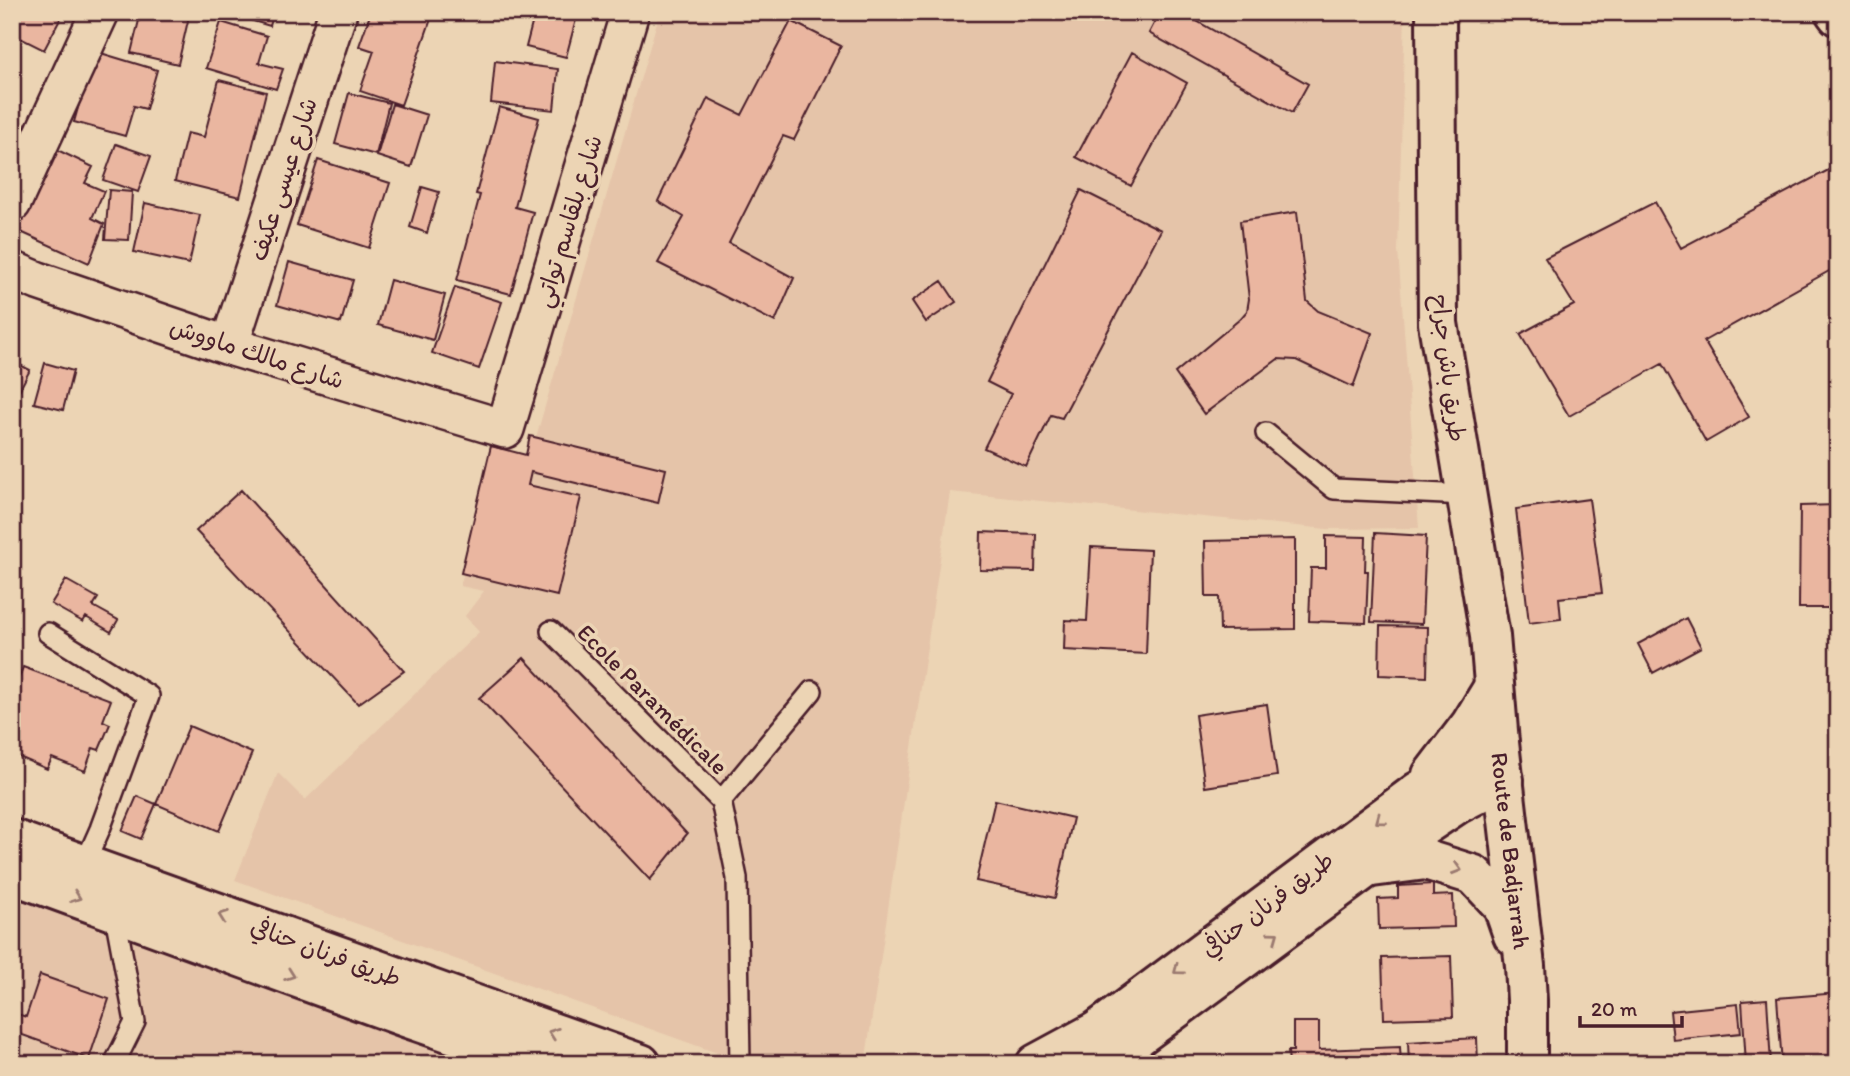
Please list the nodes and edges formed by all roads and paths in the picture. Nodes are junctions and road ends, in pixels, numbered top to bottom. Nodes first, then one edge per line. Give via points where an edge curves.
1 (100, 12) edge
2 (338, 12) edge
3 (630, 12) edge
4 (1436, 12) edge
5 (12, 203) edge
6 (12, 270) edge
7 (229, 346) junction
8 (505, 429) joint
9 (1266, 433) dead end
10 (1467, 495) junction
11 (551, 631) dead end
12 (48, 633) dead end
13 (1490, 636) joint
14 (1493, 688) junction
15 (812, 691) dead end
16 (1501, 762) junction
17 (1419, 791) junction
18 (720, 801) junction
19 (12, 839) edge
20 (83, 865) junction
21 (1367, 868) junction
22 (12, 874) edge
23 (114, 910) junction
24 (1525, 966) junction
25 (114, 1064) edge
26 (541, 1064) edge
27 (640, 1064) edge
28 (740, 1064) edge
29 (1035, 1064) edge
30 (1101, 1064) edge
31 (1527, 1064) edge

1 - 5 street
2 - 7 street, شارع عيسى عكيف
3 - 8 street, شارع بلقاسم تواتي
4 - 10 main road, طريق باش جراح via 1438,323
6 - 7 street, شارع مالك ماووش
7 - 8 street, شارع مالك ماووش
9 - 10 lane via 1334,489
10 - 13 main road, طريق باش جراح
11 - 18 lane, Ecole Paramédicale
12 - 20 lane via 149,696
13 - 14 main road, Route de Badjarrah
14 - 16 main road, Route de Badjarrah
14 - 17 main road
15 - 18 lane, Ecole Paramédicale
16 - 17 main road, طريق فرنان حنافي
16 - 21 main road, طريق فرنان حنافي via 1457,804
16 - 24 main road, Route de Badjarrah
17 -> 29 main road, طريق فرنان حنافي via 1097,1031
18 - 28 lane, Ecole Paramédicale via 737,878
19 - 20 main road, طريق فرنان حنافي
27 -> 20 main road, طريق فرنان حنافي
21 -> 24 main road via 1426,860 1474,875 1503,906
30 -> 21 main road, طريق فرنان حنافي
22 -> 23 main road, طريق فرنان حنافي
23 - 25 lane via 135,1022
23 -> 26 main road, طريق فرنان حنافي
24 - 31 main road, Route de Badjarrah

